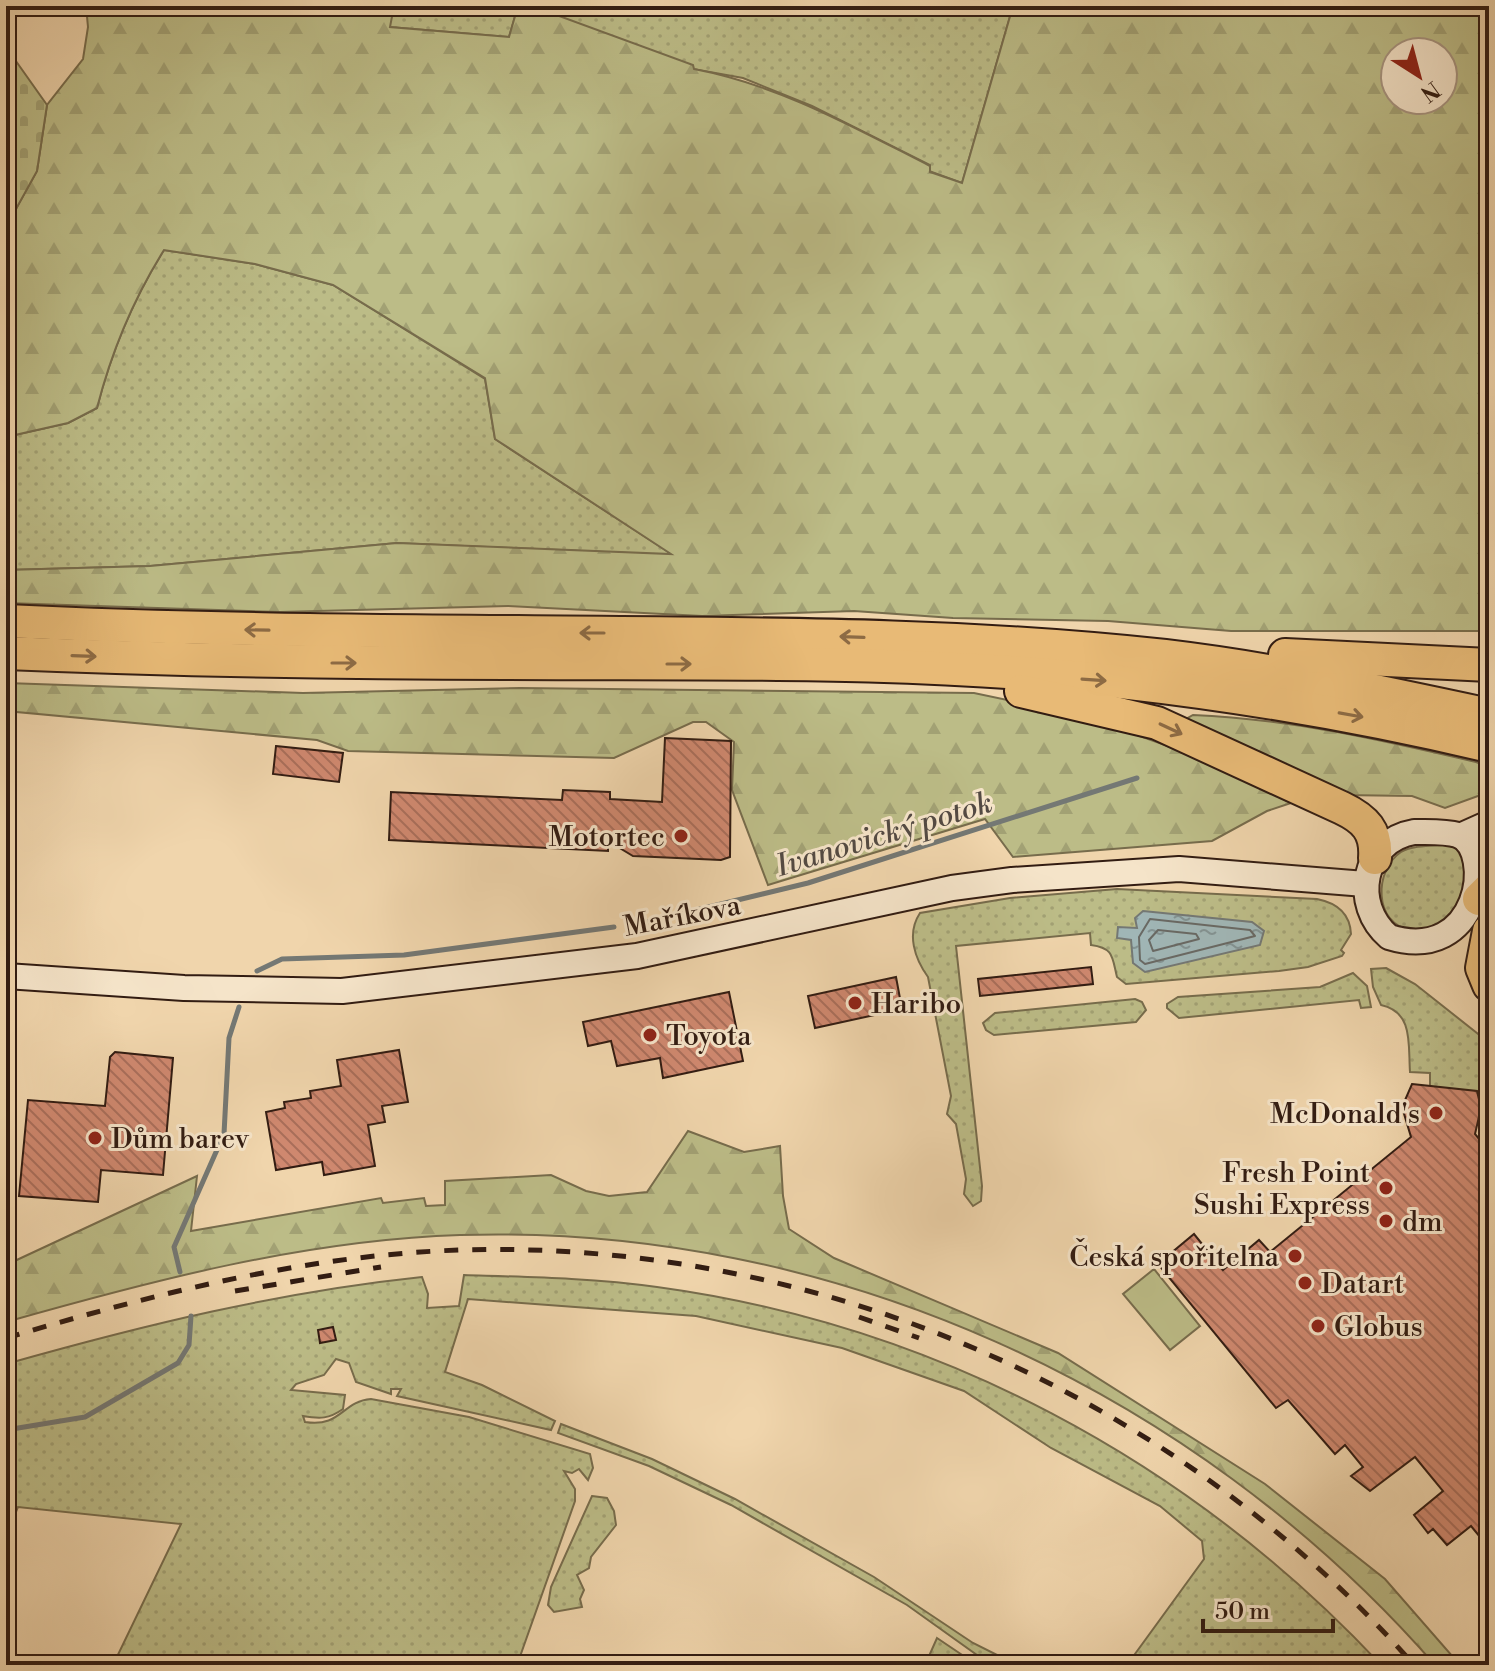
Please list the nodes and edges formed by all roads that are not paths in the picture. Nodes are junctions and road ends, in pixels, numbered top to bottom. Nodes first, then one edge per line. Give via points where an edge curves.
1 (6, 621) edge
2 (6, 653) edge
3 (1164, 656) junction
4 (1489, 665) edge
5 (932, 670) junction
6 (1489, 715) edge
7 (1489, 746) edge
8 (1489, 823) edge
9 (1460, 836) junction
10 (1370, 871) junction
11 (1484, 875) edge
12 (1489, 931) edge
13 (6, 976) edge
14 (1489, 985) edge

3 -> 1 highway via 793,635 335,632
2 -> 5 highway
3 - 4 highway via 1246,652
3 - 6 highway via 1286,673
5 -> 7 highway via 1117,682 1300,706
5 -> 10 highway via 1157,723 1353,813 1374,835
8 - 9 street
9 - 10 street via 1408,833 1389,842
9 - 11 street via 1471,845
10 - 11 street via 1372,918 1389,937 1404,940 1431,940 1453,932
10 - 13 street, Maříkova via 1179,869 1012,880 952,888 637,956 342,991 184,988
12 - 14 highway via 1482,968

